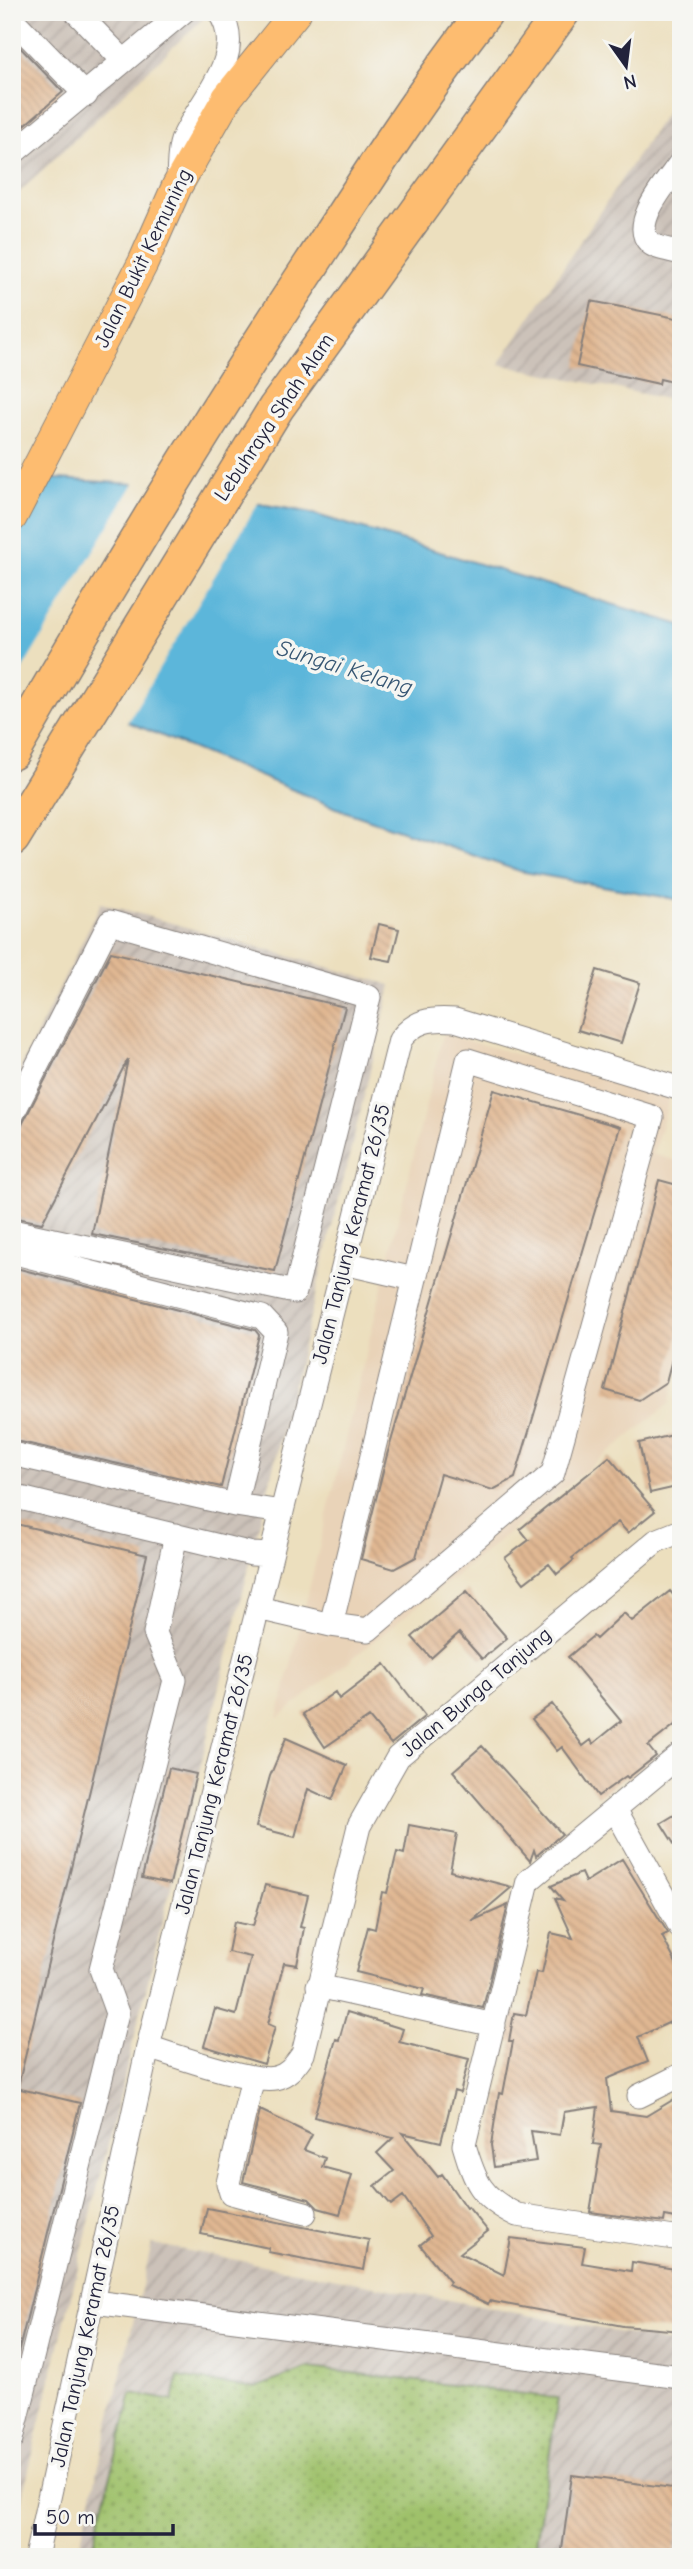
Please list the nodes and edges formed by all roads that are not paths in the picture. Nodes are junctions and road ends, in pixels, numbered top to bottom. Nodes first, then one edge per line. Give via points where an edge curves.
1 (76, 12) edge
2 (183, 12) edge
3 (219, 12) edge
4 (296, 12) edge
5 (485, 12) edge
6 (562, 12) edge
7 (12, 19) edge
8 (124, 61) junction
9 (86, 95) junction
10 (12, 154) edge
11 (681, 162) edge
12 (177, 186) junction
13 (681, 253) edge
14 (12, 517) edge
15 (12, 752) edge
16 (12, 838) edge
17 (671, 1086) edge
18 (12, 1115) edge
19 (652, 1117) junction
20 (12, 1231) edge
21 (12, 1252) edge
22 (340, 1280) junction
23 (412, 1287) junction
24 (295, 1292) junction
25 (12, 1454) edge
26 (12, 1496) edge
27 (235, 1505) junction
28 (282, 1512) junction
29 (681, 1531) edge
30 (176, 1535) junction
31 (271, 1555) junction
32 (258, 1608) junction
33 (331, 1625) junction
34 (681, 1754) edge
35 (615, 1809) junction
36 (681, 1928) edge
37 (318, 1986) junction
38 (494, 2025) junction
39 (148, 2047) junction
40 (681, 2075) edge
41 (253, 2077) junction
42 (639, 2096) dead end
43 (304, 2213) dead end
44 (681, 2238) edge
45 (94, 2302) junction
46 (681, 2377) edge
47 (12, 2439) edge
48 (36, 2557) edge

1 - 8 street
2 - 8 street
3 - 12 street via 229,44 208,98 182,142
4 - 12 main road, Jalan Bukit Kemuning via 227,98
5 - 15 highway via 433,78 240,373
6 - 16 highway, Lebuhraya Shah Alam via 276,408
7 - 9 street
8 - 9 street
9 - 10 street
11 - 13 street via 643,224 644,236 652,245
12 - 14 main road, Jalan Bukit Kemuning via 143,263
17 - 19 street
17 - 22 street, Jalan Tanjung Keramat 26/35 via 455,1020 419,1022 400,1041
18 - 24 street via 110,922 369,997
19 - 23 street via 468,1060
19 - 33 street via 553,1473 368,1630
20 - 24 street
21 - 27 street via 262,1317 276,1332
22 - 23 street
22 - 24 street
22 - 28 street, Jalan Tanjung Keramat 26/35
23 - 33 street
25 - 27 street
26 - 30 street
27 - 28 street
28 - 31 street, Jalan Tanjung Keramat 26/35
29 - 37 street, Jalan Bunga Tanjung via 656,1541 398,1757 359,1826
30 - 31 street
30 - 47 street via 155,1633 175,1680 101,1969 117,2013
31 - 32 street, Jalan Tanjung Keramat 26/35
32 - 33 street
32 - 39 street, Jalan Tanjung Keramat 26/35
34 - 35 street
35 - 36 street
35 - 38 street via 528,1881
37 - 38 street
37 - 41 street, Jalan Bunga Tanjung via 303,2054 292,2070 274,2078
38 - 44 street via 464,2145 473,2178 492,2204 517,2215
39 - 41 street, Jalan Bunga Tanjung
39 - 45 street, Jalan Tanjung Keramat 26/35
40 - 42 street
41 - 43 street via 228,2183 231,2193
45 - 46 street
45 - 48 street, Jalan Tanjung Keramat 26/35

